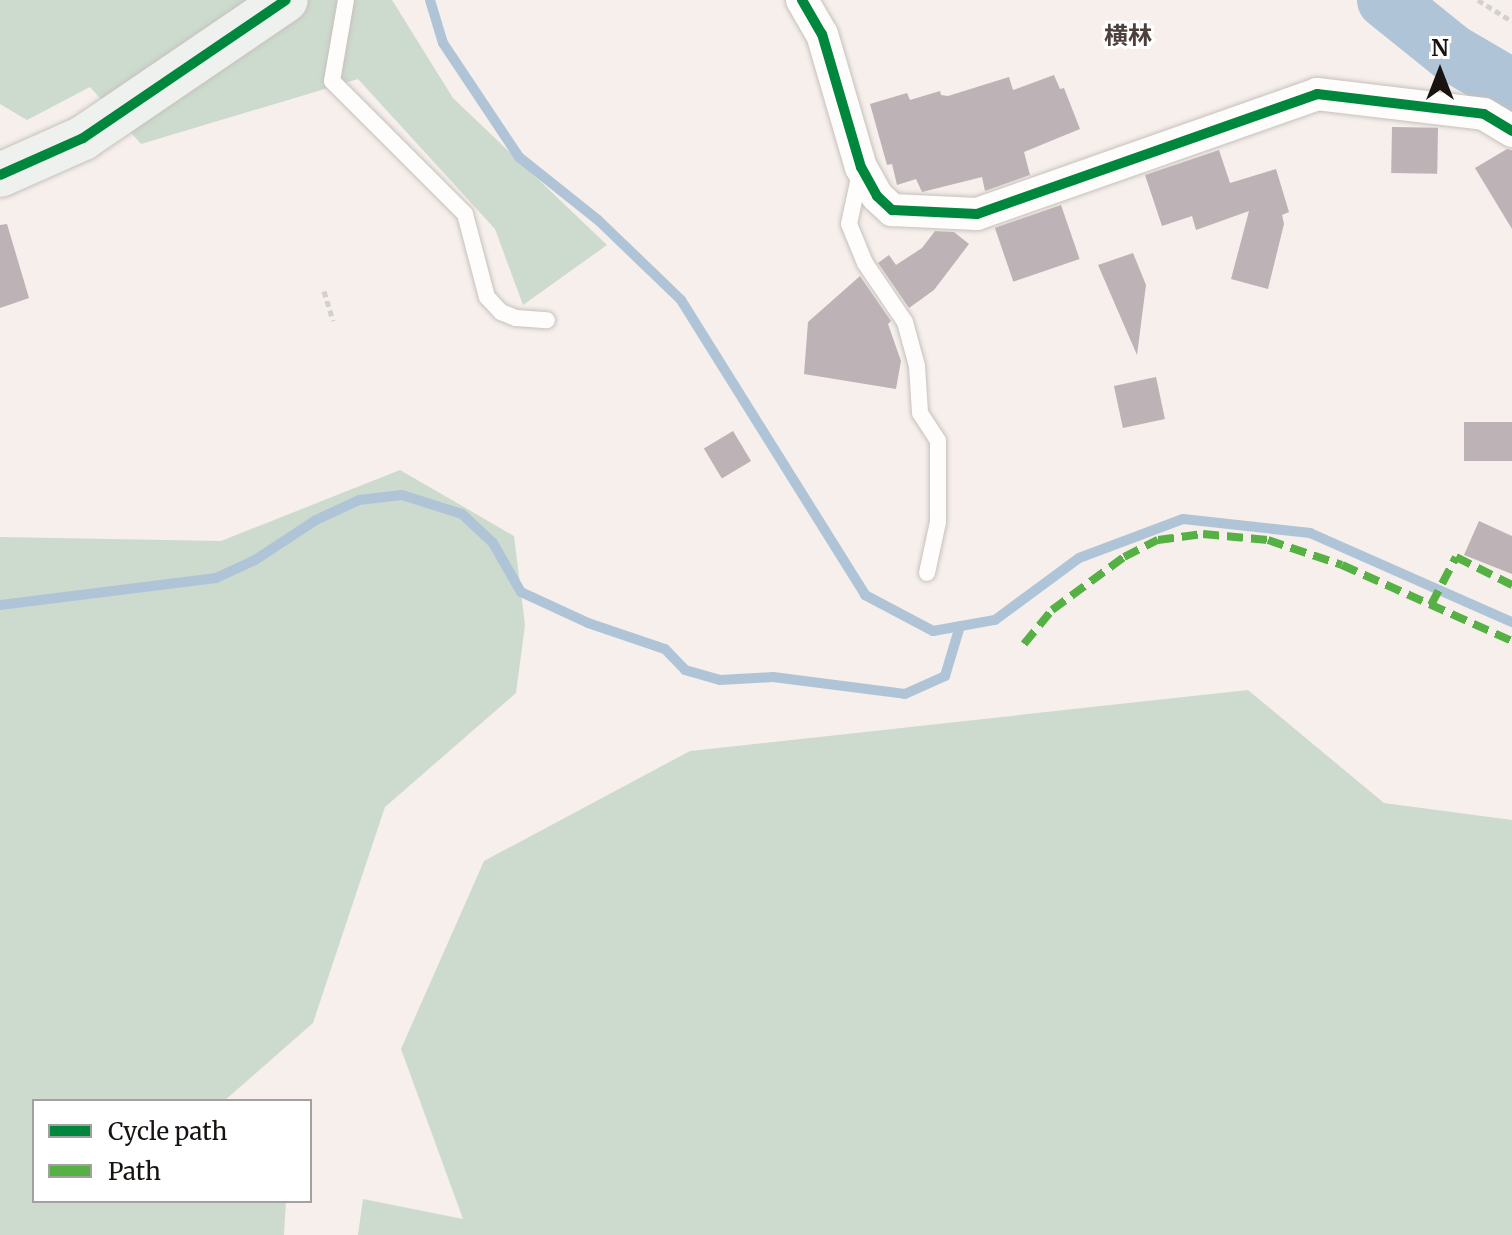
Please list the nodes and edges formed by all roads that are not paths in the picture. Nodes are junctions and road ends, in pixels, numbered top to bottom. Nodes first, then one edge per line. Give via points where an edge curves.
1 (286, 0) edge
2 (346, 0) edge
3 (802, 0) edge
4 (1512, 131) edge
5 (861, 167) junction
6 (0, 175) edge
7 (547, 320) dead end
8 (927, 573) dead end

1 - 6 street via 83,138
2 - 7 lane via 332,81 465,214 487,297 516,318
3 - 5 street via 822,34
4 - 5 street via 1484,114 1317,94 977,214 892,210
5 - 8 lane via 849,224 865,263 905,322 917,366 920,413 938,441 938,522

